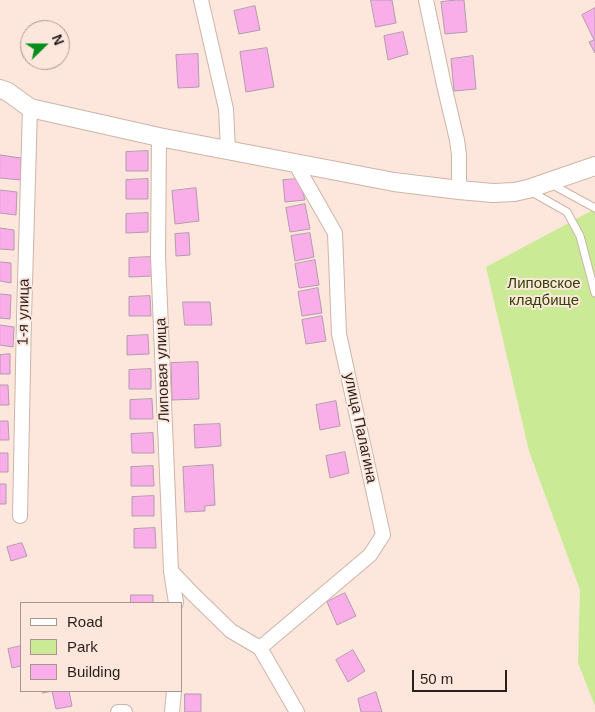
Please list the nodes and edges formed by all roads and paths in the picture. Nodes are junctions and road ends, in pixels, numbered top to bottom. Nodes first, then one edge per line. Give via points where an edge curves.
1 (201, 0) edge
2 (426, 0) edge
3 (0, 89) edge
4 (30, 108) junction
5 (159, 137) junction
6 (228, 150) junction
7 (295, 163) junction
8 (595, 166) edge
9 (548, 183) junction
10 (528, 189) junction
11 (459, 190) junction
12 (595, 208) edge
13 (595, 293) edge
14 (20, 516) dead end
15 (171, 571) junction
16 (176, 602) edge
17 (260, 648) junction
18 (174, 692) edge
19 (118, 712) edge
20 (125, 712) edge
21 (172, 712) edge
22 (297, 712) edge

1 - 6 street via 226,108
2 - 11 street via 460,155
3 - 4 street
4 - 5 street
4 - 14 street, 1-я улица
5 - 6 street
5 - 15 street, Липовая улица via 158,256
6 - 7 street
7 - 11 street via 394,182
7 - 17 street, улица Палагина via 335,233 339,334 383,535 370,555
8 - 9 street
9 - 10 street
9 - 12 lane
10 - 11 street via 514,192
10 - 13 lane via 567,212 580,236
15 - 16 street, Липовая улица
15 - 17 street via 231,631
17 - 22 street
18 - 21 street
19 - 20 street

